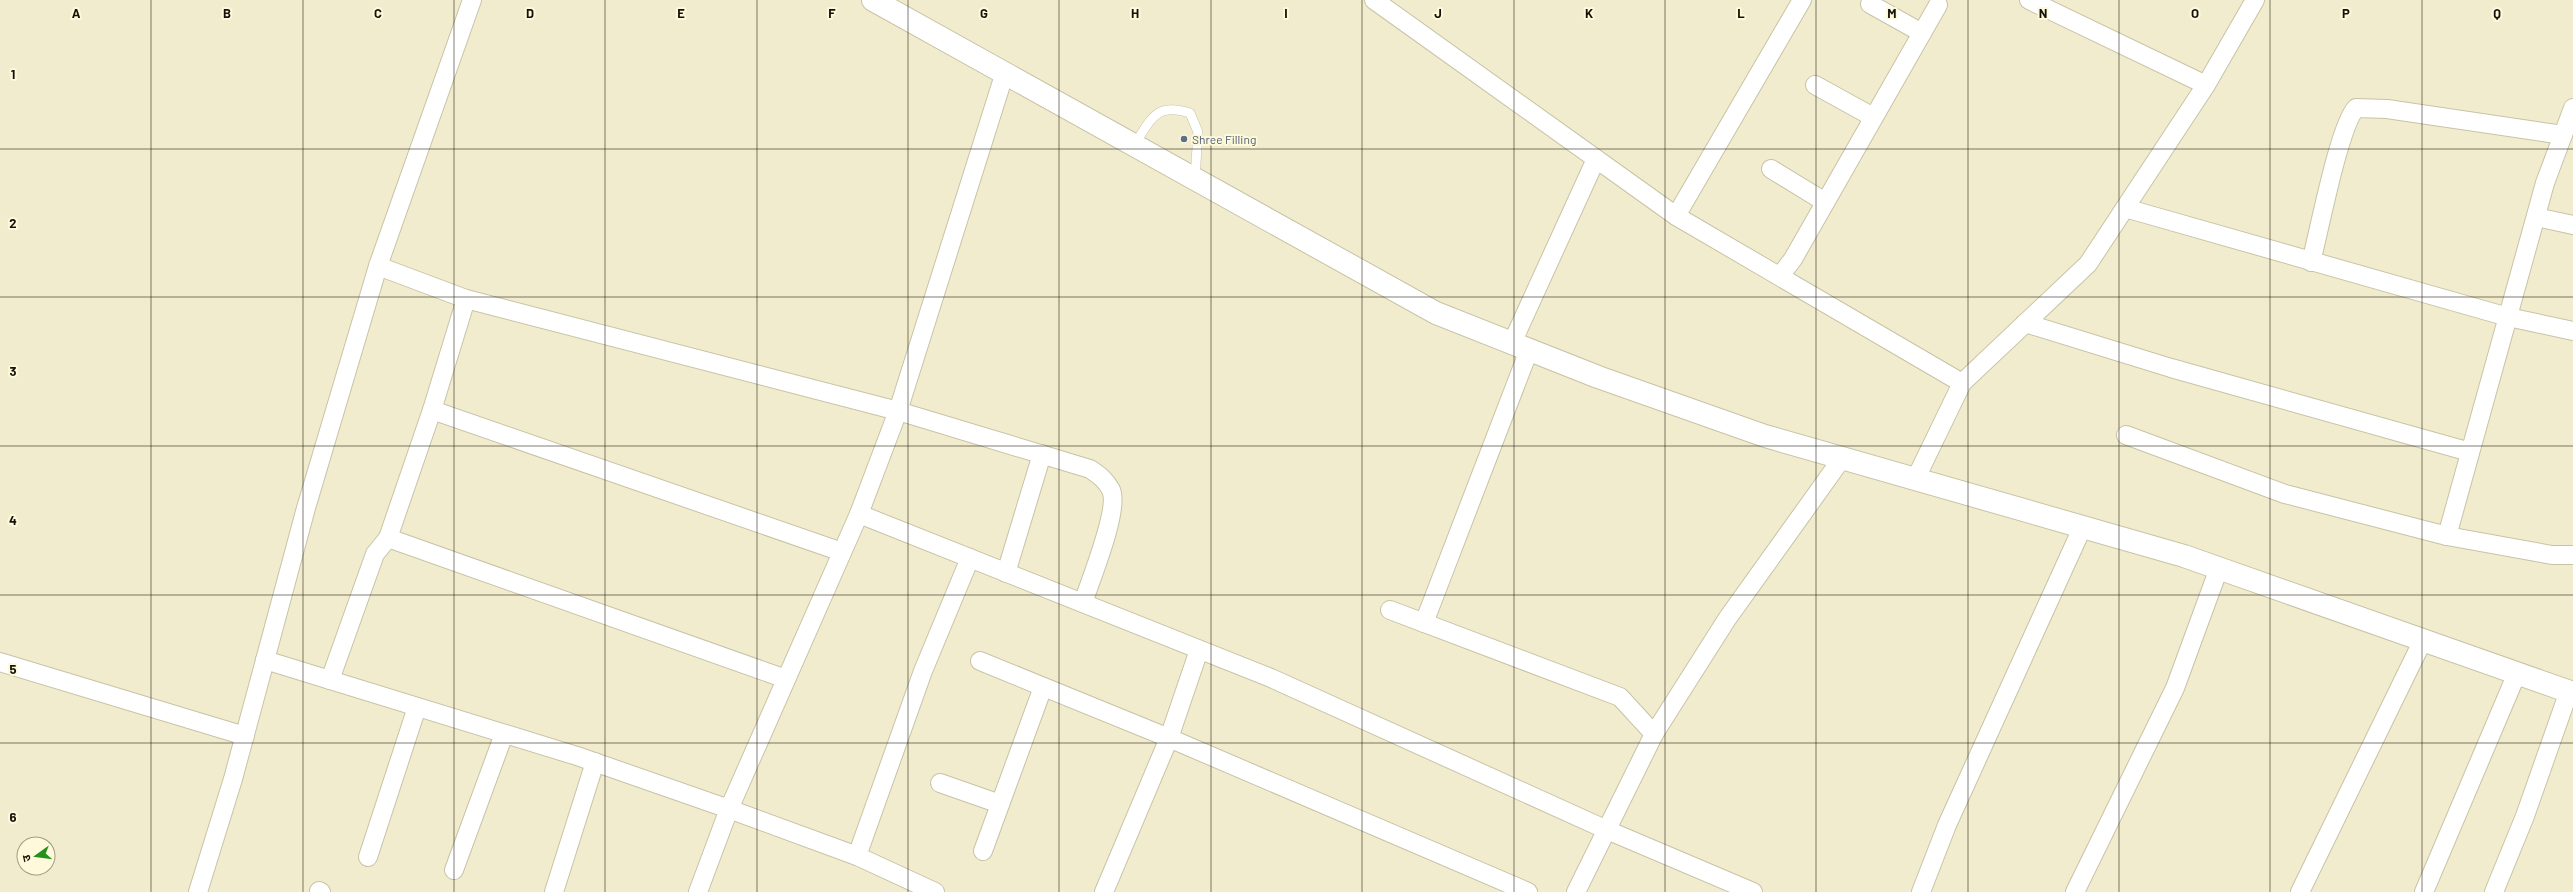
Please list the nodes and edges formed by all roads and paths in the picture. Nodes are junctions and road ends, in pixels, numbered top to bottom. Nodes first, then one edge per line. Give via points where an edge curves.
1 (472, 0) edge
2 (874, 0) edge
3 (1374, 0) edge
4 (1802, 0) edge
5 (2029, 0) edge
6 (2255, 0) edge
7 (1870, 4) dead end
8 (1938, 5) dead end
9 (1922, 33) junction
10 (1005, 72) junction
11 (1814, 85) dead end
12 (2206, 85) junction
13 (2573, 108) edge
14 (1874, 117) junction
15 (2563, 135) junction
16 (1135, 144) junction
17 (1596, 159) junction
18 (1770, 169) dead end
19 (1194, 178) junction
20 (1825, 202) junction
21 (2125, 208) junction
22 (1676, 216) junction
23 (2536, 217) junction
24 (2573, 225) edge
25 (2311, 262) junction
26 (378, 266) junction
27 (1780, 276) junction
28 (466, 299) junction
29 (2508, 317) junction
30 (2025, 323) junction
31 (2573, 331) edge
32 (1521, 346) junction
33 (1962, 383) junction
34 (432, 410) junction
35 (898, 411) junction
36 (2126, 435) dead end
37 (2470, 452) junction
38 (1042, 454) junction
39 (1843, 457) junction
40 (1916, 478) junction
41 (859, 514) junction
42 (2083, 526) junction
43 (2447, 536) junction
44 (388, 538) junction
45 (842, 552) junction
46 (2573, 555) edge
47 (970, 558) junction
48 (2220, 568) junction
49 (1006, 573) junction
50 (1083, 603) junction
51 (1390, 610) dead end
52 (1424, 623) junction
53 (2423, 640) junction
54 (1200, 650) junction
55 (265, 660) junction
56 (980, 661) dead end
57 (0, 662) edge
58 (2517, 673) junction
59 (786, 679) junction
60 (330, 680) junction
61 (1043, 687) junction
62 (2571, 692) edge
63 (417, 707) junction
64 (504, 734) junction
65 (1654, 734) junction
66 (245, 736) junction
67 (1169, 738) junction
68 (595, 762) junction
69 (940, 783) dead end
70 (1000, 804) junction
71 (729, 809) junction
72 (1607, 830) junction
73 (983, 851) dead end
74 (857, 856) junction
75 (368, 857) dead end
76 (454, 870) dead end
77 (198, 892) edge
78 (554, 892) edge
79 (698, 892) edge
80 (935, 892) edge
81 (1104, 892) edge
82 (1528, 892) edge
83 (1576, 892) edge
84 (1753, 892) edge
85 (1921, 892) edge
86 (2076, 892) edge
87 (2300, 892) edge
88 (2424, 892) edge
89 (2494, 892) edge

1 - 26 street
2 - 10 street
3 - 17 street
4 - 22 street
5 - 12 street
6 - 12 street
7 - 9 street
8 - 9 street
9 - 14 street
10 - 16 street
10 - 35 street
11 - 14 street
12 - 21 street
13 - 15 street
14 - 20 street
15 - 23 street via 2545,183
15 - 25 street via 2387,109 2356,108 2342,138
16 - 19 street
16 - 19 lane via 1154,114 1173,108 1190,113 1198,132
17 - 22 street
17 - 32 street
18 - 20 street
19 - 32 street via 1436,313
20 - 27 street via 1793,259
21 - 25 street
21 - 30 street via 2088,264
22 - 27 street
23 - 24 street
23 - 29 street
25 - 29 street
26 - 28 street
26 - 55 street via 306,508
27 - 33 street
28 - 34 street
28 - 35 street
29 - 31 street
29 - 37 street
30 - 33 street
30 - 37 street via 2171,368
32 - 39 street via 1765,436
32 - 52 street
33 - 40 street
34 - 44 street
34 - 45 street
35 - 38 street
35 - 41 street
36 - 43 street via 2285,494
37 - 43 street
38 - 49 street
38 - 50 street via 1090,469 1103,478 1112,491 1114,509
39 - 40 street
39 - 65 street via 1728,619
40 - 42 street
41 - 45 street
41 - 47 street
42 - 48 street
42 - 85 street via 1948,825
43 - 46 street via 2552,555
44 - 59 street
44 - 60 street via 375,554
45 - 59 street
47 - 49 street
47 - 74 street via 923,671
48 - 53 street
48 - 86 street via 2175,688
49 - 50 street
50 - 54 street
51 - 52 street
52 - 65 street via 1620,697
53 - 58 street
53 - 87 street
54 - 67 street
54 - 72 street via 1271,678
55 - 60 street
55 - 66 street
56 - 61 street
57 - 66 street
58 - 62 street
58 - 88 street
59 - 71 street
60 - 63 street
61 - 67 street
61 - 70 street
62 - 89 street
63 - 64 street
63 - 75 street
64 - 68 street
64 - 76 street
65 - 72 street
66 - 77 street
67 - 81 street
67 - 82 street
68 - 71 street
68 - 78 street
69 - 70 street
70 - 73 street
71 - 74 street
71 - 79 street
72 - 83 street
72 - 84 street
74 - 80 street

